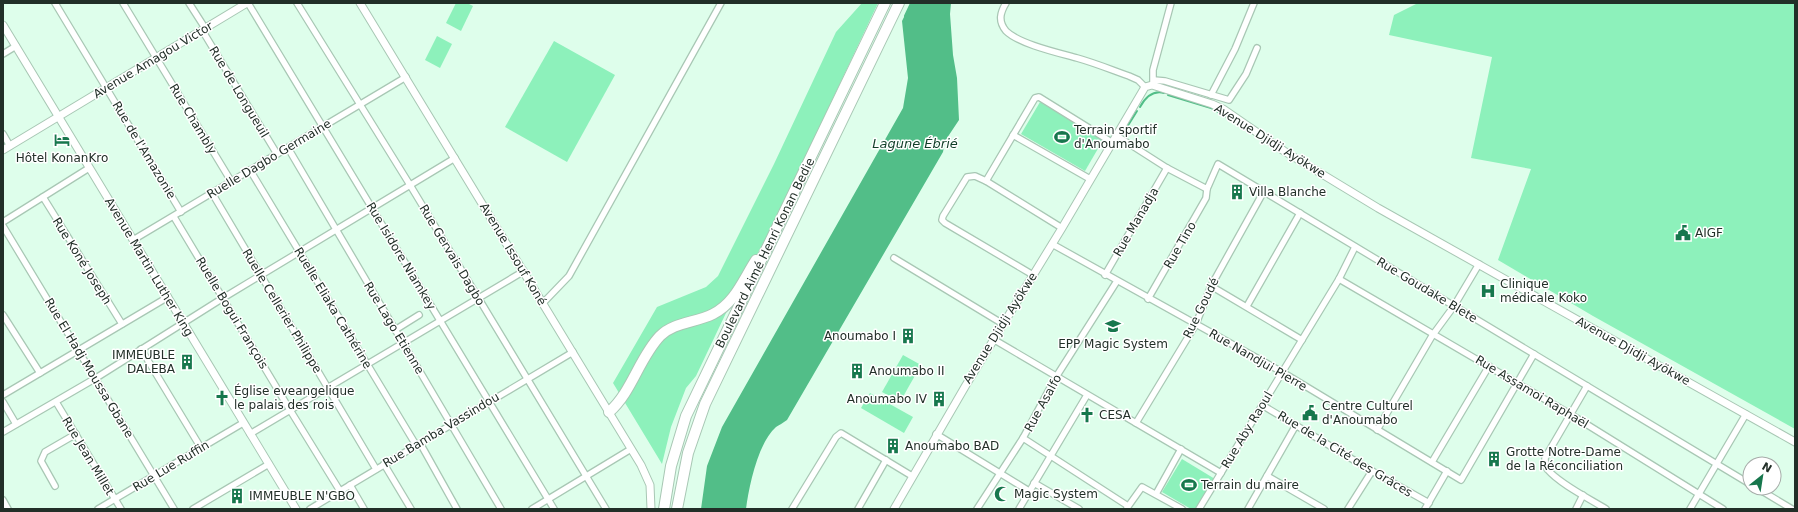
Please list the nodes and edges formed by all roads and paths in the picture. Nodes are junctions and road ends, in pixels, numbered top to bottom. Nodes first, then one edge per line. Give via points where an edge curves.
1 (55, 3) edge
2 (123, 3) edge
3 (190, 3) edge
4 (248, 3) edge
5 (297, 3) edge
6 (360, 3) edge
7 (721, 3) edge
8 (885, 3) edge
9 (898, 3) edge
10 (1006, 3) edge
11 (1171, 3) edge
12 (1254, 3) edge
13 (3, 25) edge
14 (204, 29) junction
15 (16, 46) junction
16 (1257, 48) dead end
17 (3, 54) edge
18 (156, 57) junction
19 (406, 77) junction
20 (1150, 84) junction
21 (106, 89) junction
22 (1211, 95) junction
23 (359, 105) junction
24 (58, 117) junction
25 (323, 127) junction
26 (3, 134) edge
27 (1013, 135) junction
28 (1117, 136) junction
29 (1113, 142) junction
30 (10, 146) junction
31 (288, 148) junction
32 (3, 150) edge
33 (277, 154) junction
34 (455, 158) junction
35 (90, 168) junction
36 (1167, 168) junction
37 (250, 170) junction
38 (1090, 180) junction
39 (231, 181) junction
40 (986, 181) junction
41 (410, 185) junction
42 (1207, 189) junction
43 (1264, 192) junction
44 (212, 193) junction
45 (43, 197) junction
46 (372, 208) junction
47 (181, 212) junction
48 (1300, 214) junction
49 (174, 216) junction
50 (3, 222) edge
51 (780, 222) junction
52 (3, 226) edge
53 (1062, 228) junction
54 (336, 229) junction
55 (133, 240) junction
56 (1052, 244) junction
57 (1355, 247) junction
58 (299, 251) junction
59 (894, 258) dead end
60 (1479, 264) junction
61 (524, 271) junction
62 (1033, 275) junction
63 (1105, 275) junction
64 (260, 276) junction
65 (1339, 279) junction
66 (1117, 281) junction
67 (1211, 286) junction
68 (168, 297) junction
69 (223, 298) junction
70 (478, 298) junction
71 (1148, 298) junction
72 (543, 303) junction
73 (1247, 306) junction
74 (1454, 306) junction
75 (3, 315) edge
76 (419, 315) dead end
77 (440, 321) junction
78 (183, 323) junction
79 (122, 324) junction
80 (1003, 324) junction
81 (1196, 324) junction
82 (395, 330) junction
83 (1434, 334) junction
84 (993, 339) junction
85 (1302, 340) junction
86 (403, 343) junction
87 (141, 349) junction
88 (78, 350) junction
89 (573, 352) junction
90 (1534, 354) junction
91 (367, 364) junction
92 (1490, 366) junction
93 (1282, 372) junction
94 (40, 373) junction
95 (1056, 377) junction
96 (96, 378) junction
97 (528, 379) junction
98 (1517, 383) junction
99 (1587, 386) junction
100 (327, 388) junction
101 (3, 395) edge
102 (1087, 395) junction
103 (3, 402) edge
104 (56, 402) junction
105 (489, 402) junction
106 (1262, 405) junction
107 (290, 410) junction
108 (609, 412) junction
109 (1570, 414) junction
110 (1746, 414) junction
111 (244, 423) junction
112 (1136, 423) junction
113 (16, 424) junction
114 (451, 425) junction
115 (1296, 425) junction
116 (1377, 430) junction
117 (3, 432) edge
118 (76, 434) junction
119 (250, 434) junction
120 (936, 434) junction
121 (1023, 438) junction
122 (1795, 442) edge
123 (418, 444) junction
124 (201, 448) junction
125 (631, 449) junction
126 (1181, 449) junction
127 (1051, 456) junction
128 (886, 460) junction
129 (1432, 462) junction
130 (268, 464) junction
131 (384, 464) junction
132 (1717, 464) junction
133 (376, 469) junction
134 (1372, 471) junction
135 (1447, 471) junction
136 (1001, 473) junction
137 (1221, 473) junction
138 (154, 476) junction
139 (587, 476) junction
140 (912, 476) junction
141 (1267, 476) junction
142 (1742, 479) edge
143 (1034, 483) junction
144 (350, 485) junction
145 (55, 486) dead end
146 (340, 491) junction
147 (1030, 491) junction
148 (1156, 494) junction
149 (1699, 494) junction
150 (1583, 495) junction
151 (1770, 496) edge
152 (115, 499) junction
153 (3, 500) edge
154 (548, 500) junction
155 (1429, 503) junction
156 (1127, 507) edge
157 (1316, 507) edge
158 (8, 509) edge
159 (98, 509) edge
160 (121, 509) edge
161 (174, 509) edge
162 (193, 509) edge
163 (296, 509) edge
164 (310, 509) edge
165 (364, 509) edge
166 (411, 509) edge
167 (457, 509) edge
168 (501, 509) edge
169 (532, 509) edge
170 (554, 509) edge
171 (606, 509) edge
172 (651, 509) edge
173 (664, 509) edge
174 (677, 509) edge
175 (792, 509) edge
176 (858, 509) edge
177 (894, 509) edge
178 (977, 509) edge
179 (1019, 509) edge
180 (1079, 509) edge
181 (1182, 509) edge
182 (1199, 509) edge
183 (1248, 509) edge
184 (1324, 509) edge
185 (1348, 509) edge
186 (1426, 509) edge
187 (1576, 509) edge
188 (1606, 509) edge
189 (1690, 509) edge
190 (1723, 509) edge
191 (1792, 509) edge

1 - 21 street, Rue de l'Amazonie
2 - 18 street, Rue Chambly
3 - 14 street, Rue de Longueuil
4 - 14 street, Avenue Amagou Victor
4 - 25 street, Rue Isidore Niamkey
5 - 23 street, Rue Gervais Dagbo
6 - 19 street, Avenue Issouf Koné
7 - 72 street via 569,276
8 - 51 highway, Boulevard Aimé Henri Konan Bedie
9 - 174 highway, Boulevard Aimé Henri Konan Bedie via 705,404 688,453
10 - 20 street via 1000,13 1006,30 1013,36 1041,48
11 - 20 street
12 - 22 street via 1235,49
13 - 15 street, Avenue Martin Luther King
14 - 18 street, Avenue Amagou Victor
14 - 33 street, Rue de Longueuil
15 - 17 street
15 - 24 street, Avenue Martin Luther King
16 - 22 street via 1246,74 1231,98 1227,100
18 - 21 street, Avenue Amagou Victor
18 - 39 street, Rue Chambly
19 - 23 street, Ruelle Dagbo Germaine
19 - 34 street, Avenue Issouf Koné
20 - 22 street via 1165,81
20 - 28 street, Avenue Djidji Ayökwe
20 - 60 street, Avenue Djidji Ayökwe via 1224,109 1284,151 1378,208
21 - 24 street, Avenue Amagou Victor
21 - 47 street, Rue de l'Amazonie
23 - 25 street, Ruelle Dagbo Germaine
23 - 41 street, Rue Gervais Dagbo
24 - 30 street, Avenue Amagou Victor
24 - 35 street, Avenue Martin Luther King
25 - 31 street, Ruelle Dagbo Germaine
25 - 46 street, Rue Isidore Niamkey
26 - 30 street
27 - 29 street via 1033,101 1039,97
27 - 38 street
27 - 40 street
28 - 29 street, Avenue Djidji Ayökwe
28 - 36 street
29 - 38 street, Avenue Djidji Ayökwe
30 - 32 street, Avenue Amagou Victor
31 - 33 street, Ruelle Dagbo Germaine
31 - 54 street, Rue Lago Etienne
33 - 37 street, Ruelle Dagbo Germaine
34 - 41 street
34 - 61 street, Avenue Issouf Koné
35 - 45 street
35 - 55 street, Avenue Martin Luther King
36 - 42 street
36 - 63 street, Rue Manadja
37 - 39 street, Ruelle Dagbo Germaine
37 - 58 street, Ruelle Eliaka Cathérine
38 - 53 street, Avenue Djidji Ayökwe
39 - 44 street, Ruelle Dagbo Germaine
40 - 53 street
40 - 62 street via 975,176 967,177 942,220
41 - 46 street
41 - 70 street, Rue Gervais Dagbo
42 - 43 street, Rue Goudake Blete via 1218,164
42 - 71 street, Rue Tino via 1206,198
43 - 48 street, Rue Goudake Blete
43 - 67 street, Rue Goudé
44 - 47 street, Ruelle Dagbo Germaine
44 - 64 street, Ruelle Cellerier Philippe
45 - 50 street
45 - 79 street, Rue Koné Joseph
46 - 54 street
46 - 77 street, Rue Isidore Niamkey
47 - 49 street, Ruelle Dagbo Germaine
48 - 57 street, Rue Goudake Blete
48 - 73 street
49 - 55 street, Ruelle Dagbo Germaine
49 - 69 street, Ruelle Bogui François
51 - 108 highway via 731,300 713,314 675,326 661,336 653,344 620,401
51 - 173 highway, Boulevard Aimé Henri Konan Bedie via 686,416 671,466
52 - 88 street, Rue El Hadj Moussa Gbane
53 - 56 street, Avenue Djidji Ayökwe
54 - 58 street
54 - 82 street, Rue Lago Etienne
55 - 68 street, Avenue Martin Luther King
56 - 62 street, Avenue Djidji Ayökwe
56 - 63 street, Rue Nandjui Pierre
57 - 65 street, Rue Aby Raoul
57 - 74 street, Rue Goudake Blete
58 - 64 street
58 - 91 street, Ruelle Eliaka Cathérine
59 - 80 street
60 - 74 street
60 - 110 street, Avenue Djidji Ayökwe
61 - 70 street
61 - 72 street, Avenue Issouf Koné
62 - 80 street, Avenue Djidji Ayökwe
63 - 66 street, Rue Nandjui Pierre
64 - 69 street
64 - 100 street, Ruelle Cellerier Philippe
65 - 83 street, Rue Assamoi Raphaël
65 - 85 street, Rue Aby Raoul
66 - 71 street, Rue Nandjui Pierre
66 - 95 street, Rue Asalfo
67 - 73 street
67 - 81 street, Rue Goudé
68 - 78 street, Avenue Martin Luther King
68 - 79 street
69 - 78 street
69 - 107 street, Ruelle Bogui François
70 - 77 street
70 - 97 street, Rue Gervais Dagbo
71 - 81 street, Rue Nandjui Pierre
72 - 89 street, Avenue Issouf Koné
73 - 85 street
74 - 83 street
74 - 90 street, Rue Goudake Blete
75 - 94 street
76 - 82 street
77 - 86 street
77 - 105 street, Rue Isidore Niamkey
78 - 87 street
78 - 111 street, Avenue Martin Luther King
79 - 88 street
80 - 84 street, Avenue Djidji Ayökwe
81 - 93 street, Rue Nandjui Pierre
81 - 112 street, Rue Goudé
82 - 86 street, Rue Lago Etienne
83 - 92 street, Rue Assamoi Raphaël
83 - 116 street
84 - 95 street
84 - 120 street, Avenue Djidji Ayökwe
85 - 93 street, Rue Aby Raoul
86 - 91 street
86 - 114 street, Rue Lago Etienne
87 - 96 street
87 - 124 street
88 - 94 street
88 - 96 street, Rue El Hadj Moussa Gbane
89 - 97 street, Rue Bamba Vassindou
89 - 108 street, Avenue Issouf Koné
90 - 98 street
90 - 99 street, Rue Goudake Blete
91 - 100 street
91 - 123 street, Ruelle Eliaka Cathérine
92 - 98 street, Rue Assamoi Raphaël
92 - 129 street
93 - 106 street, Rue Aby Raoul
93 - 116 street, Rue Nandjui Pierre
94 - 101 street
95 - 102 street
95 - 121 street, Rue Asalfo
96 - 104 street
96 - 138 street, Rue El Hadj Moussa Gbane
97 - 105 street, Rue Bamba Vassindou
97 - 139 street, Rue Gervais Dagbo
98 - 109 street, Rue Assamoi Raphaël
98 - 135 street, Rue Nandjui Pierre via 1461,480
99 - 109 street
99 - 132 street, Rue Goudake Blete
100 - 107 street
100 - 133 street, Ruelle Cellerier Philippe
102 - 112 street
102 - 127 street
103 - 113 street
104 - 113 street
104 - 118 street, Rue Jean Millet
105 - 114 street, Rue Bamba Vassindou
105 - 154 street, Rue Isidore Niamkey
106 - 115 street, Rue de la Cité des Grâces
106 - 137 street, Rue Aby Raoul
107 - 119 street
107 - 146 street, Ruelle Bogui François
108 - 125 street, Avenue Issouf Koné
109 - 149 street, Rue Assamoi Raphaël
109 - 150 street via 1544,463 1551,473
110 - 122 street, Avenue Djidji Ayökwe
110 - 132 street
111 - 119 street, Avenue Martin Luther King
111 - 124 street, Rue Lue Ruffin
112 - 126 street
113 - 117 street
114 - 123 street, Rue Bamba Vassindou
114 - 168 street, Rue Lago Etienne
115 - 134 street, Rue de la Cité des Grâces
115 - 141 street
116 - 129 street, Rue Nandjui Pierre
118 - 145 street via 42,456 40,461
118 - 152 street, Rue Jean Millet
119 - 130 street, Avenue Martin Luther King
120 - 136 street
120 - 140 street, Avenue Djidji Ayökwe
121 - 127 street, Rue Asalfo
121 - 136 street
123 - 131 street, Rue Bamba Vassindou
123 - 167 street, Ruelle Eliaka Cathérine
124 - 138 street, Rue Lue Ruffin
125 - 139 street
125 - 172 street, Avenue Issouf Koné via 650,485
126 - 137 street
126 - 148 street
127 - 143 street
127 - 156 street, Rue Asalfo
128 - 140 street
128 - 175 street via 841,433 838,434
128 - 176 street
129 - 135 street, Rue Nandjui Pierre
130 - 162 street
130 - 163 street, Avenue Martin Luther King
131 - 133 street, Rue Bamba Vassindou
131 - 166 street
132 - 142 street, Rue Goudake Blete
132 - 149 street
133 - 144 street, Rue Bamba Vassindou
134 - 155 street, Rue de la Cité des Grâces
134 - 185 street
135 - 155 street
136 - 147 street
136 - 178 street
137 - 182 street, Rue Aby Raoul
138 - 152 street, Rue Lue Ruffin
138 - 161 street, Rue El Hadj Moussa Gbane
139 - 154 street
139 - 171 street, Rue Gervais Dagbo
140 - 177 street, Avenue Djidji Ayökwe
141 - 157 street
141 - 183 street
143 - 147 street
143 - 180 street
144 - 146 street, Rue Bamba Vassindou
144 - 165 street
146 - 164 street, Rue Bamba Vassindou
147 - 179 street
148 - 156 street via 1142,487
148 - 181 street
149 - 189 street
149 - 190 street, Rue Assamoi Raphaël
150 - 187 street
150 - 188 street
151 - 191 street
152 - 159 street, Rue Lue Ruffin
152 - 160 street, Rue Jean Millet
153 - 158 street
154 - 169 street
154 - 170 street, Rue Isidore Niamkey
155 - 186 street
157 - 184 street

